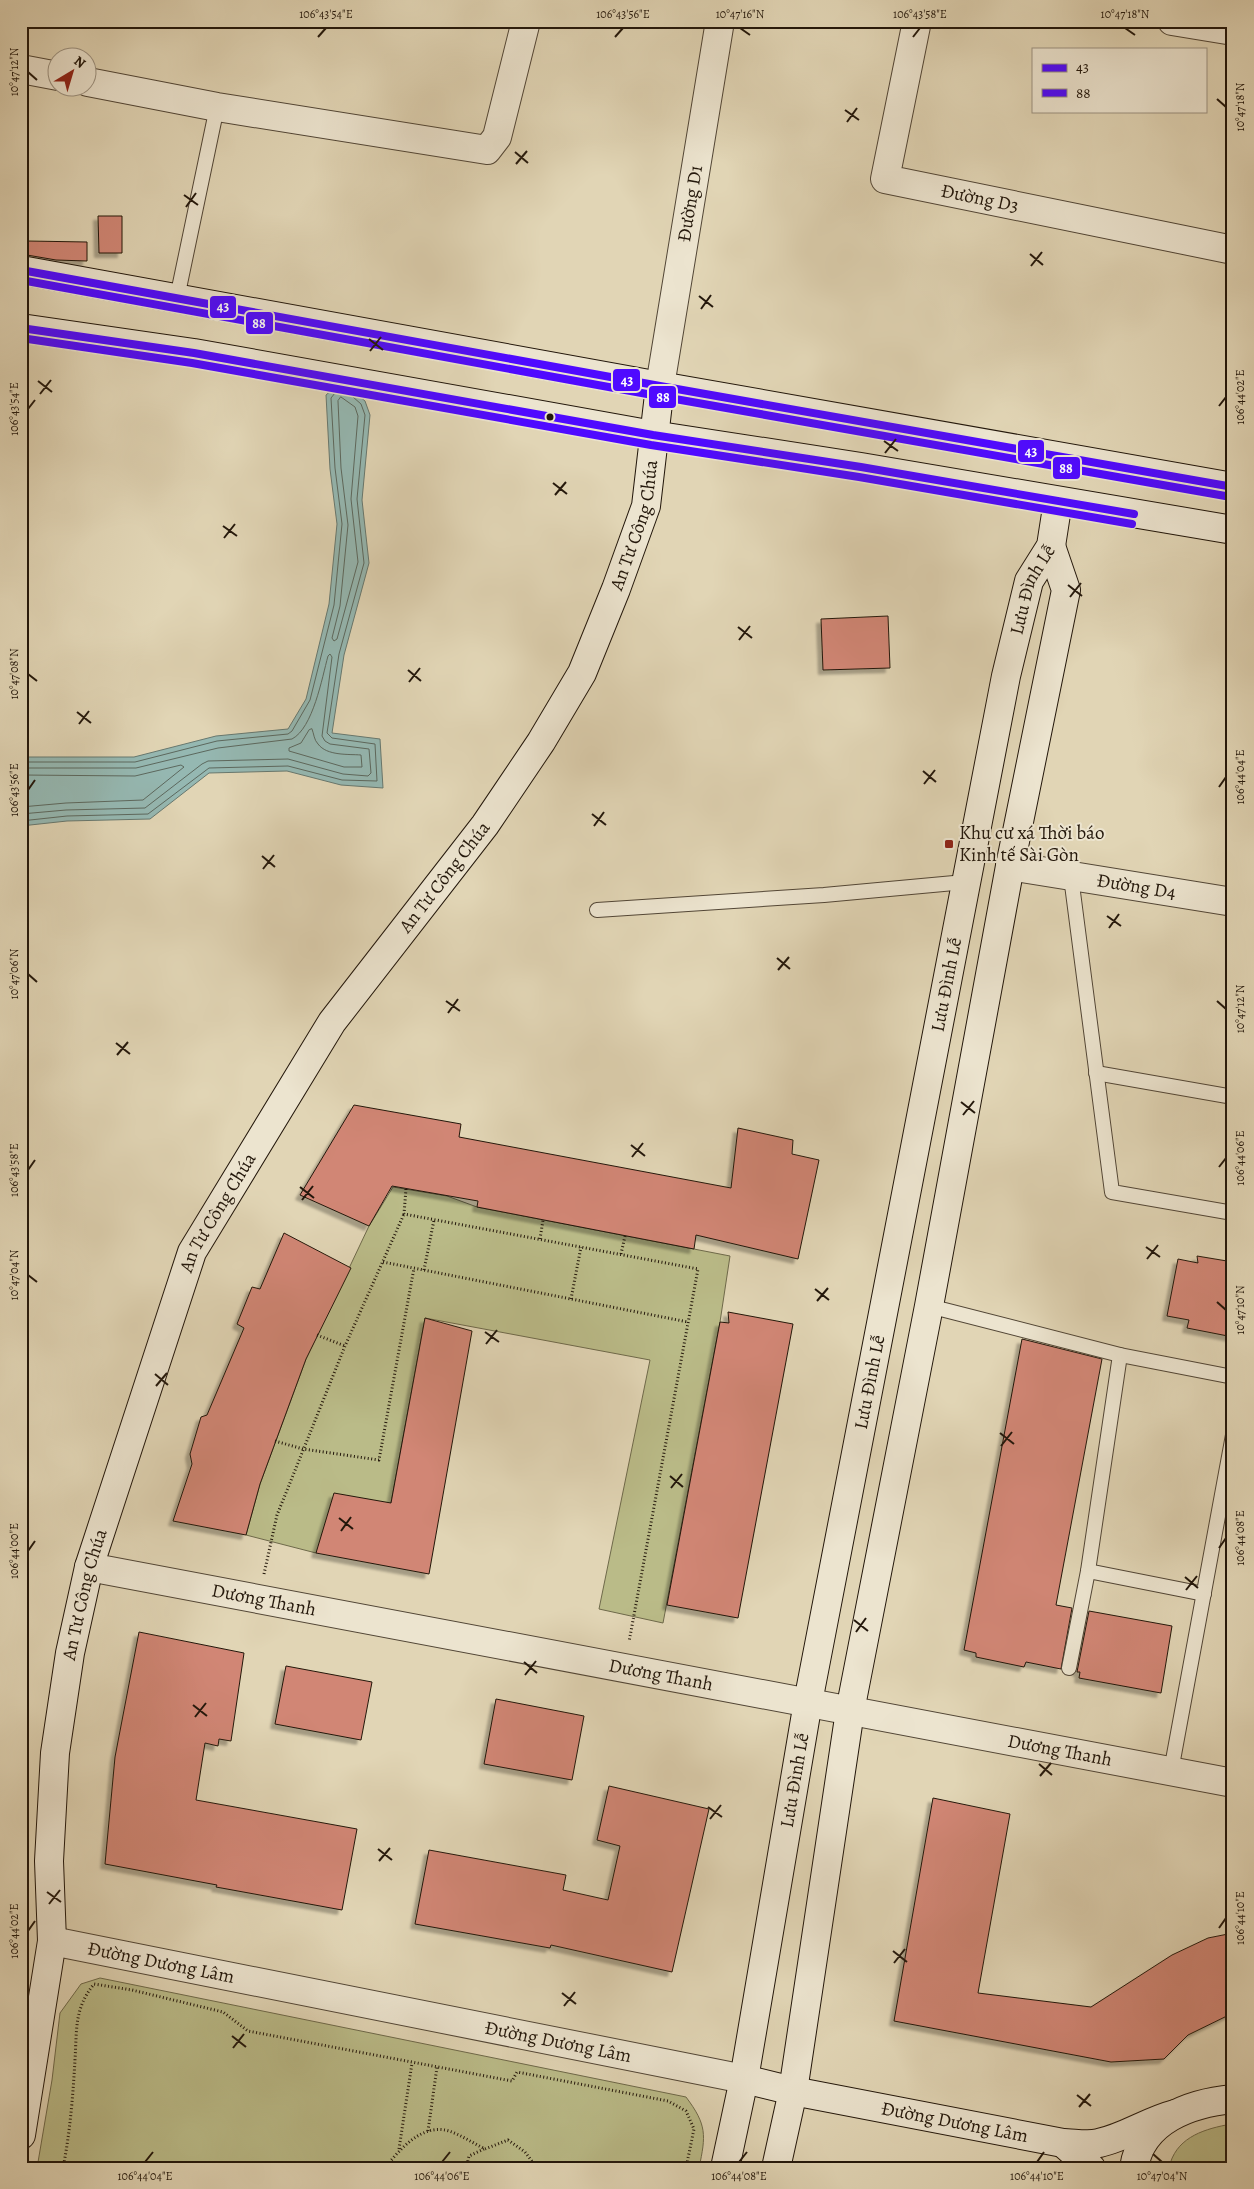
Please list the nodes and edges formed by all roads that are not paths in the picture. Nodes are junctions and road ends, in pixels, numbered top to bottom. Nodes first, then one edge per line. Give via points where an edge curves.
1 (526, 21) edge
2 (720, 21) edge
3 (917, 21) edge
4 (1172, 21) edge
5 (1233, 31) edge
6 (21, 70) edge
7 (48, 74) edge
8 (98, 84) edge
9 (217, 107) junction
10 (1233, 250) edge
11 (21, 270) edge
12 (177, 298) junction
13 (21, 328) edge
14 (660, 386) junction
15 (653, 435) junction
16 (1233, 486) edge
17 (1058, 501) junction
18 (1233, 530) edge
19 (1051, 546) junction
20 (1010, 866) junction
21 (1071, 877) junction
22 (965, 882) junction
23 (1233, 902) edge
24 (597, 910) dead end
25 (1096, 1073) junction
26 (1233, 1097) edge
27 (1233, 1213) edge
28 (929, 1306) junction
29 (1120, 1355) junction
30 (1233, 1377) edge
31 (1233, 1435) edge
32 (89, 1567) junction
33 (1088, 1571) junction
34 (1204, 1594) junction
35 (1069, 1668) dead end
36 (808, 1702) junction
37 (850, 1711) junction
38 (1171, 1771) junction
39 (1233, 1783) edge
40 (52, 1941) junction
41 (744, 2079) junction
42 (793, 2091) junction
43 (1228, 2097) edge
44 (1175, 2114) junction
45 (21, 2135) edge
46 (1064, 2143) junction
47 (725, 2168) edge
48 (776, 2168) edge
49 (1091, 2168) edge
50 (1134, 2168) edge

1 - 9 street via 497,137 487,150
2 - 14 street, Đường D1
3 - 10 street, Đường D3 via 885,179
4 - 5 street
6 - 7 street
8 - 9 street
9 - 12 lane
11 - 12 street
12 - 14 street
13 - 15 street via 204,355
14 - 15 street, An Tư Công Chúa
14 - 16 street
15 - 17 street
15 - 32 street, An Tư Công Chúa via 646,506 582,673 541,742 484,825 332,1022 192,1252
17 - 18 street
17 - 19 street
19 - 20 street, Lưu Đình Lễ via 1066,590
19 - 22 street, Lưu Đình Lễ via 1029,582 1006,676
20 - 21 street, Đường D4
20 - 28 street, Lưu Đình Lễ
21 - 23 street, Đường D4
21 - 25 lane
22 - 24 lane
22 - 36 street, Lưu Đình Lễ
25 - 26 lane
25 - 27 lane via 1112,1192
28 - 29 lane
28 - 37 street, Lưu Đình Lễ
29 - 30 lane
29 - 33 lane
31 - 34 lane
32 - 36 street, Dương Thanh
32 - 40 street, An Tư Công Chúa via 70,1653 55,1753 49,1861
33 - 34 lane
33 - 35 lane
34 - 38 lane
36 - 37 street, Dương Thanh
36 - 41 street, Lưu Đình Lễ
37 - 38 street, Dương Thanh
37 - 42 street, Lưu Đình Lễ
38 - 39 street, Dương Thanh
40 - 41 street, Đường Dương Lâm
40 - 45 street, An Tư Công Chúa
41 - 42 street, Đường Dương Lâm
41 - 47 street, Lưu Đình Lễ
42 - 46 street, Đường Dương Lâm
42 - 48 street, Lưu Đình Lễ
43 - 44 street
44 - 46 street, Đường Dương Lâm via 1097,2144
44 - 50 street via 1157,2125 1147,2137
46 - 49 street

